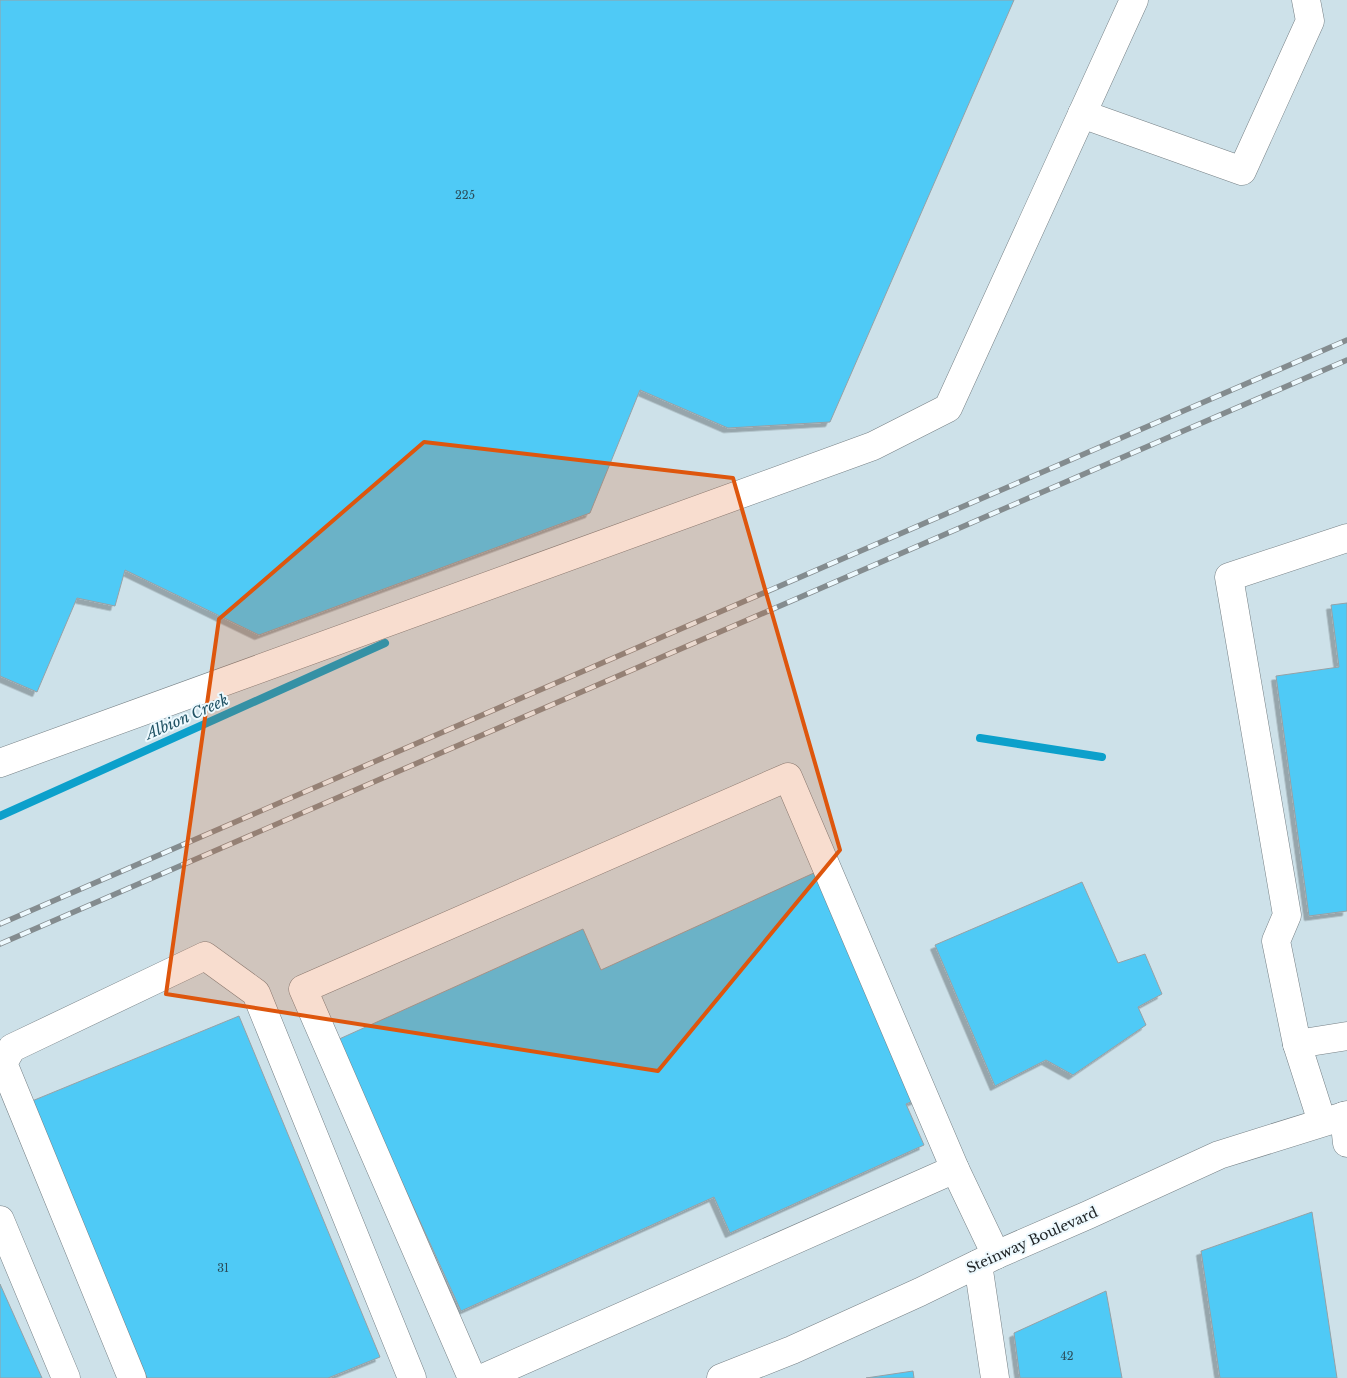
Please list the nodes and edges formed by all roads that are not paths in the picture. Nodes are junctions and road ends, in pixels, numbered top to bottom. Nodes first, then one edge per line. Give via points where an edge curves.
1 (1134, 0) edge
2 (1306, 0) edge
3 (1082, 114) junction
4 (1347, 538) edge
5 (0, 763) edge
6 (1347, 1036) edge
7 (1297, 1044) junction
8 (1338, 1118) edge
9 (1347, 1143) edge
10 (955, 1169) junction
11 (0, 1220) edge
12 (987, 1260) junction
13 (66, 1378) edge
14 (132, 1378) edge
15 (412, 1378) edge
16 (472, 1378) edge
17 (482, 1378) edge
18 (721, 1378) edge
19 (995, 1378) edge

1 - 3 street
2 - 3 street via 1310,21 1242,171
3 - 5 street via 948,408 873,446
4 - 7 street via 1229,577 1287,915 1276,941
6 - 7 street
7 - 8 street
8 - 9 street
8 - 12 street, Steinway Boulevard via 1220,1155
10 - 12 street
10 - 16 street via 788,778 303,989
10 - 17 street
11 - 13 street
12 - 18 street, Steinway Boulevard via 792,1350
12 - 19 street
14 - 15 street via 3,1063 12,1048 204,956 256,993

